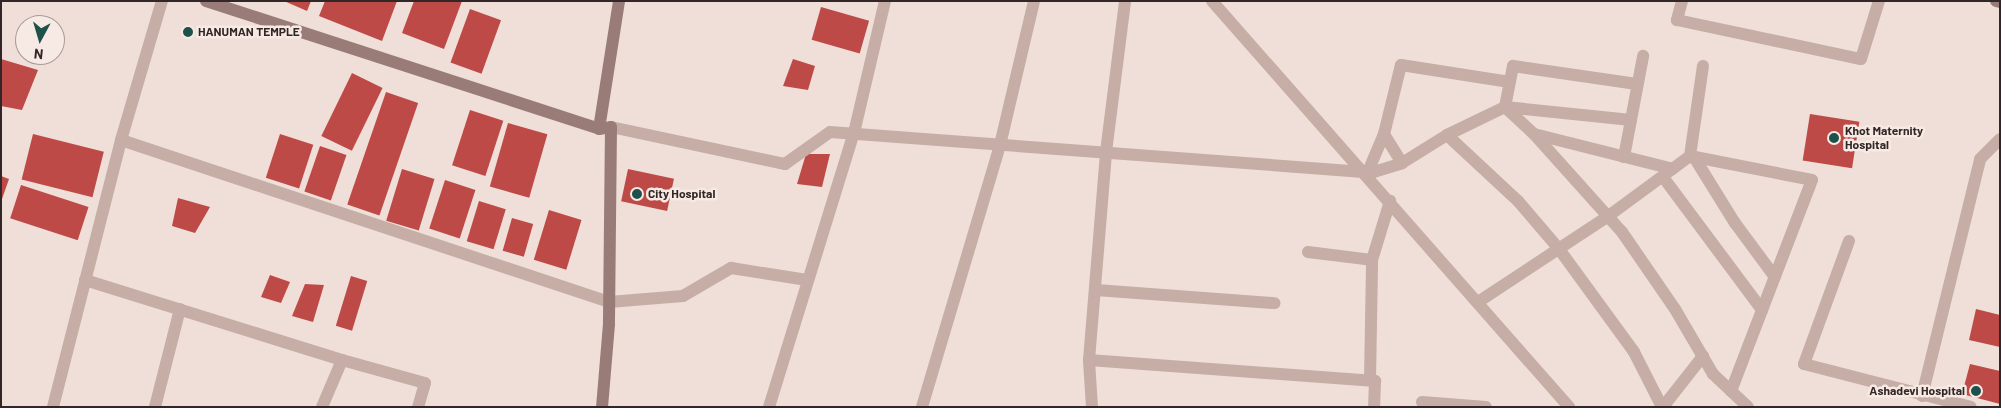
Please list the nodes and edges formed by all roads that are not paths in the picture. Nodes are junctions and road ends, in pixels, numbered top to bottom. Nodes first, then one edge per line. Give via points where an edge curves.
1 (162, 1) edge
2 (206, 1) edge
3 (619, 1) edge
4 (885, 1) edge
5 (1034, 1) edge
6 (1125, 1) edge
7 (1212, 1) edge
8 (1682, 1) edge
9 (1879, 1) edge
10 (1996, 1) edge
11 (2000, 2) edge
12 (1642, 56) dead end
13 (1703, 66) dead end
14 (1510, 82) junction
15 (1638, 84) junction
16 (1505, 107) junction
17 (1631, 120) junction
18 (605, 128) junction
19 (854, 134) junction
20 (1384, 134) junction
21 (1534, 134) junction
22 (1447, 135) junction
23 (2000, 139) edge
24 (121, 140) junction
25 (1000, 144) junction
26 (1106, 152) junction
27 (1692, 156) junction
28 (1624, 157) junction
29 (1402, 163) junction
30 (1673, 169) junction
31 (1366, 173) junction
32 (1663, 178) junction
33 (1390, 201) junction
34 (1607, 218) junction
35 (1849, 241) dead end
36 (1559, 249) junction
37 (1308, 252) dead end
38 (1372, 260) junction
39 (1775, 277) junction
40 (85, 280) junction
41 (806, 280) junction
42 (1096, 290) junction
43 (610, 302) junction
44 (1478, 302) junction
45 (1276, 304) dead end
46 (180, 310) junction
47 (1762, 310) junction
48 (1703, 356) junction
49 (342, 360) junction
50 (1089, 360) junction
51 (1370, 380) junction
52 (1731, 391) junction
53 (1922, 396) junction
54 (1422, 402) dead end
55 (53, 407) edge
56 (155, 407) edge
57 (322, 407) edge
58 (418, 407) edge
59 (602, 407) edge
60 (769, 407) edge
61 (922, 407) edge
62 (1092, 407) edge
63 (1374, 407) edge
64 (1486, 407) edge
65 (1569, 407) edge
66 (1663, 407) edge
67 (1748, 407) edge
68 (1970, 407) edge

1 - 24 street
2 - 18 street
3 - 18 street
4 - 19 street
5 - 25 street
6 - 26 street
7 - 31 street
8 - 9 street via 1677,20 1861,59
10 - 11 street
12 - 15 street
13 - 27 street
14 - 15 street via 1513,66
14 - 16 street
14 - 20 street via 1401,65
15 - 17 street
16 - 17 street
16 - 21 street
16 - 22 street
17 - 28 street
18 - 19 street via 785,164 830,132
18 - 43 street
19 - 25 street
19 - 41 street
20 - 29 street
20 - 31 street
21 - 28 street
21 - 34 street
22 - 29 street
22 - 36 street via 1518,202
23 - 53 street via 1980,159
24 - 40 street
24 - 43 street
25 - 26 street
25 - 61 street
26 - 31 street
26 - 42 street
27 - 30 street
27 - 39 street
27 - 39 street via 1812,180
28 - 30 street
29 - 31 street
30 - 32 street
31 - 33 street
32 - 34 street
32 - 47 street
33 - 38 street
33 - 44 street
34 - 36 street
34 - 48 street via 1622,232 1675,308
35 - 53 street via 1804,364 1885,382
36 - 44 street
36 - 66 street via 1634,352
37 - 38 street
38 - 51 street
39 - 47 street
40 - 46 street
40 - 55 street
41 - 43 street via 731,268 683,296
41 - 60 street
42 - 45 street
42 - 50 street
43 - 59 street
44 - 65 street
46 - 49 street
46 - 56 street
47 - 52 street
48 - 52 street via 1713,374
48 - 66 street
49 - 57 street
49 - 58 street via 425,383
50 - 51 street
50 - 62 street
51 - 63 street via 1375,380
52 - 67 street
53 - 68 street
54 - 64 street

